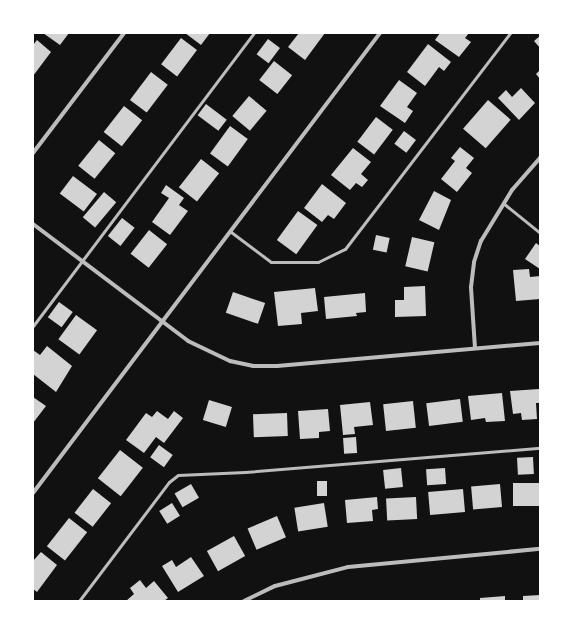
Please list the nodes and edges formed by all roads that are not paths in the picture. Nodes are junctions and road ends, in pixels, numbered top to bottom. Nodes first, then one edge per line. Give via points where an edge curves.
1 (124, 33) edge
2 (254, 33) edge
3 (380, 33) edge
4 (510, 33) edge
5 (33, 153) edge
6 (540, 158) edge
7 (503, 204) junction
8 (33, 224) edge
9 (231, 232) junction
10 (540, 233) edge
11 (82, 261) junction
12 (163, 322) junction
13 (33, 326) edge
14 (540, 343) edge
15 (476, 348) junction
16 (540, 448) edge
17 (33, 493) edge
18 (540, 549) edge
19 (79, 601) edge
20 (244, 601) edge

1 - 5 street
2 - 11 lane
3 - 9 street
4 - 9 lane via 345,249 318,262 271,262
6 - 7 street
7 - 10 lane
7 - 15 street via 481,241 474,262 471,313
8 - 11 street
9 - 12 street
11 - 12 street
11 - 13 lane
12 - 15 street via 207,352 253,366
12 - 17 street
14 - 15 street
16 - 19 lane via 178,475 169,482
18 - 20 street via 348,567 276,586

